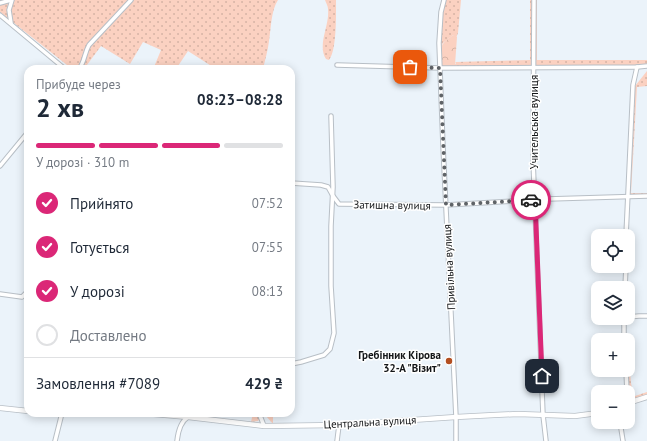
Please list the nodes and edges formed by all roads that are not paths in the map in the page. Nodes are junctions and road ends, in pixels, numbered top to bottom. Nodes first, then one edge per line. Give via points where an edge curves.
1 (11, 0) edge
2 (131, 0) edge
3 (444, 0) edge
4 (534, 0) edge
5 (0, 3) edge
6 (0, 15) edge
7 (11, 24) junction
8 (60, 65) edge
9 (83, 65) edge
10 (337, 65) dead end
11 (647, 66) edge
12 (637, 67) junction
13 (440, 68) junction
14 (534, 68) junction
15 (331, 116) dead end
16 (24, 137) edge
17 (0, 166) edge
18 (295, 183) edge
19 (333, 196) junction
20 (628, 196) junction
21 (647, 196) edge
22 (535, 200) junction
23 (446, 205) junction
24 (626, 229) edge
25 (0, 294) edge
26 (24, 295) edge
27 (635, 316) edge
28 (647, 316) edge
29 (295, 363) edge
30 (647, 398) edge
31 (635, 401) edge
32 (0, 408) edge
33 (24, 411) edge
34 (543, 414) junction
35 (591, 414) edge
36 (61, 417) edge
37 (188, 417) joint
38 (261, 417) edge
39 (456, 417) junction
40 (339, 425) junction
41 (264, 426) junction
42 (621, 429) edge
43 (54, 441) edge
44 (177, 441) edge
45 (338, 441) edge
46 (456, 441) edge
47 (546, 441) edge
48 (623, 441) edge

1 - 5 street
1 - 7 street
2 - 9 street via 89,45
3 - 13 street, Привільна вулиця via 439,44
4 - 14 street, Учительська вулиця
6 - 7 street
7 - 8 street
10 - 13 street
11 - 12 street
12 - 14 street
12 - 20 street via 633,85
13 - 14 street
13 - 23 street, Привільна вулиця
14 - 22 street, Учительська вулиця
15 - 19 street
16 - 17 street
18 - 19 street via 328,187
19 - 23 street, Затишна вулиця via 339,204
19 - 29 street via 331,286 334,333 330,349 324,355
20 - 21 street, Затишна вулиця
20 - 22 street, Затишна вулиця
20 - 24 street
22 - 23 street, Затишна вулиця
22 - 34 street, Учительська вулиця
23 - 39 street, Привільна вулиця
25 - 26 street via 22,297
27 - 28 street
30 - 31 street
32 - 33 street
34 - 35 street, Центральна вулиця via 575,416
34 - 39 street, Центральна вулиця
34 - 47 street, Учительська вулиця
36 - 43 street
37 - 41 street, Центральна вулиця
37 - 44 street via 181,425
38 - 41 street
39 - 40 street, Центральна вулиця
39 - 46 street, Привільна вулиця
40 - 41 street, Центральна вулиця
40 - 45 street
42 - 48 street

